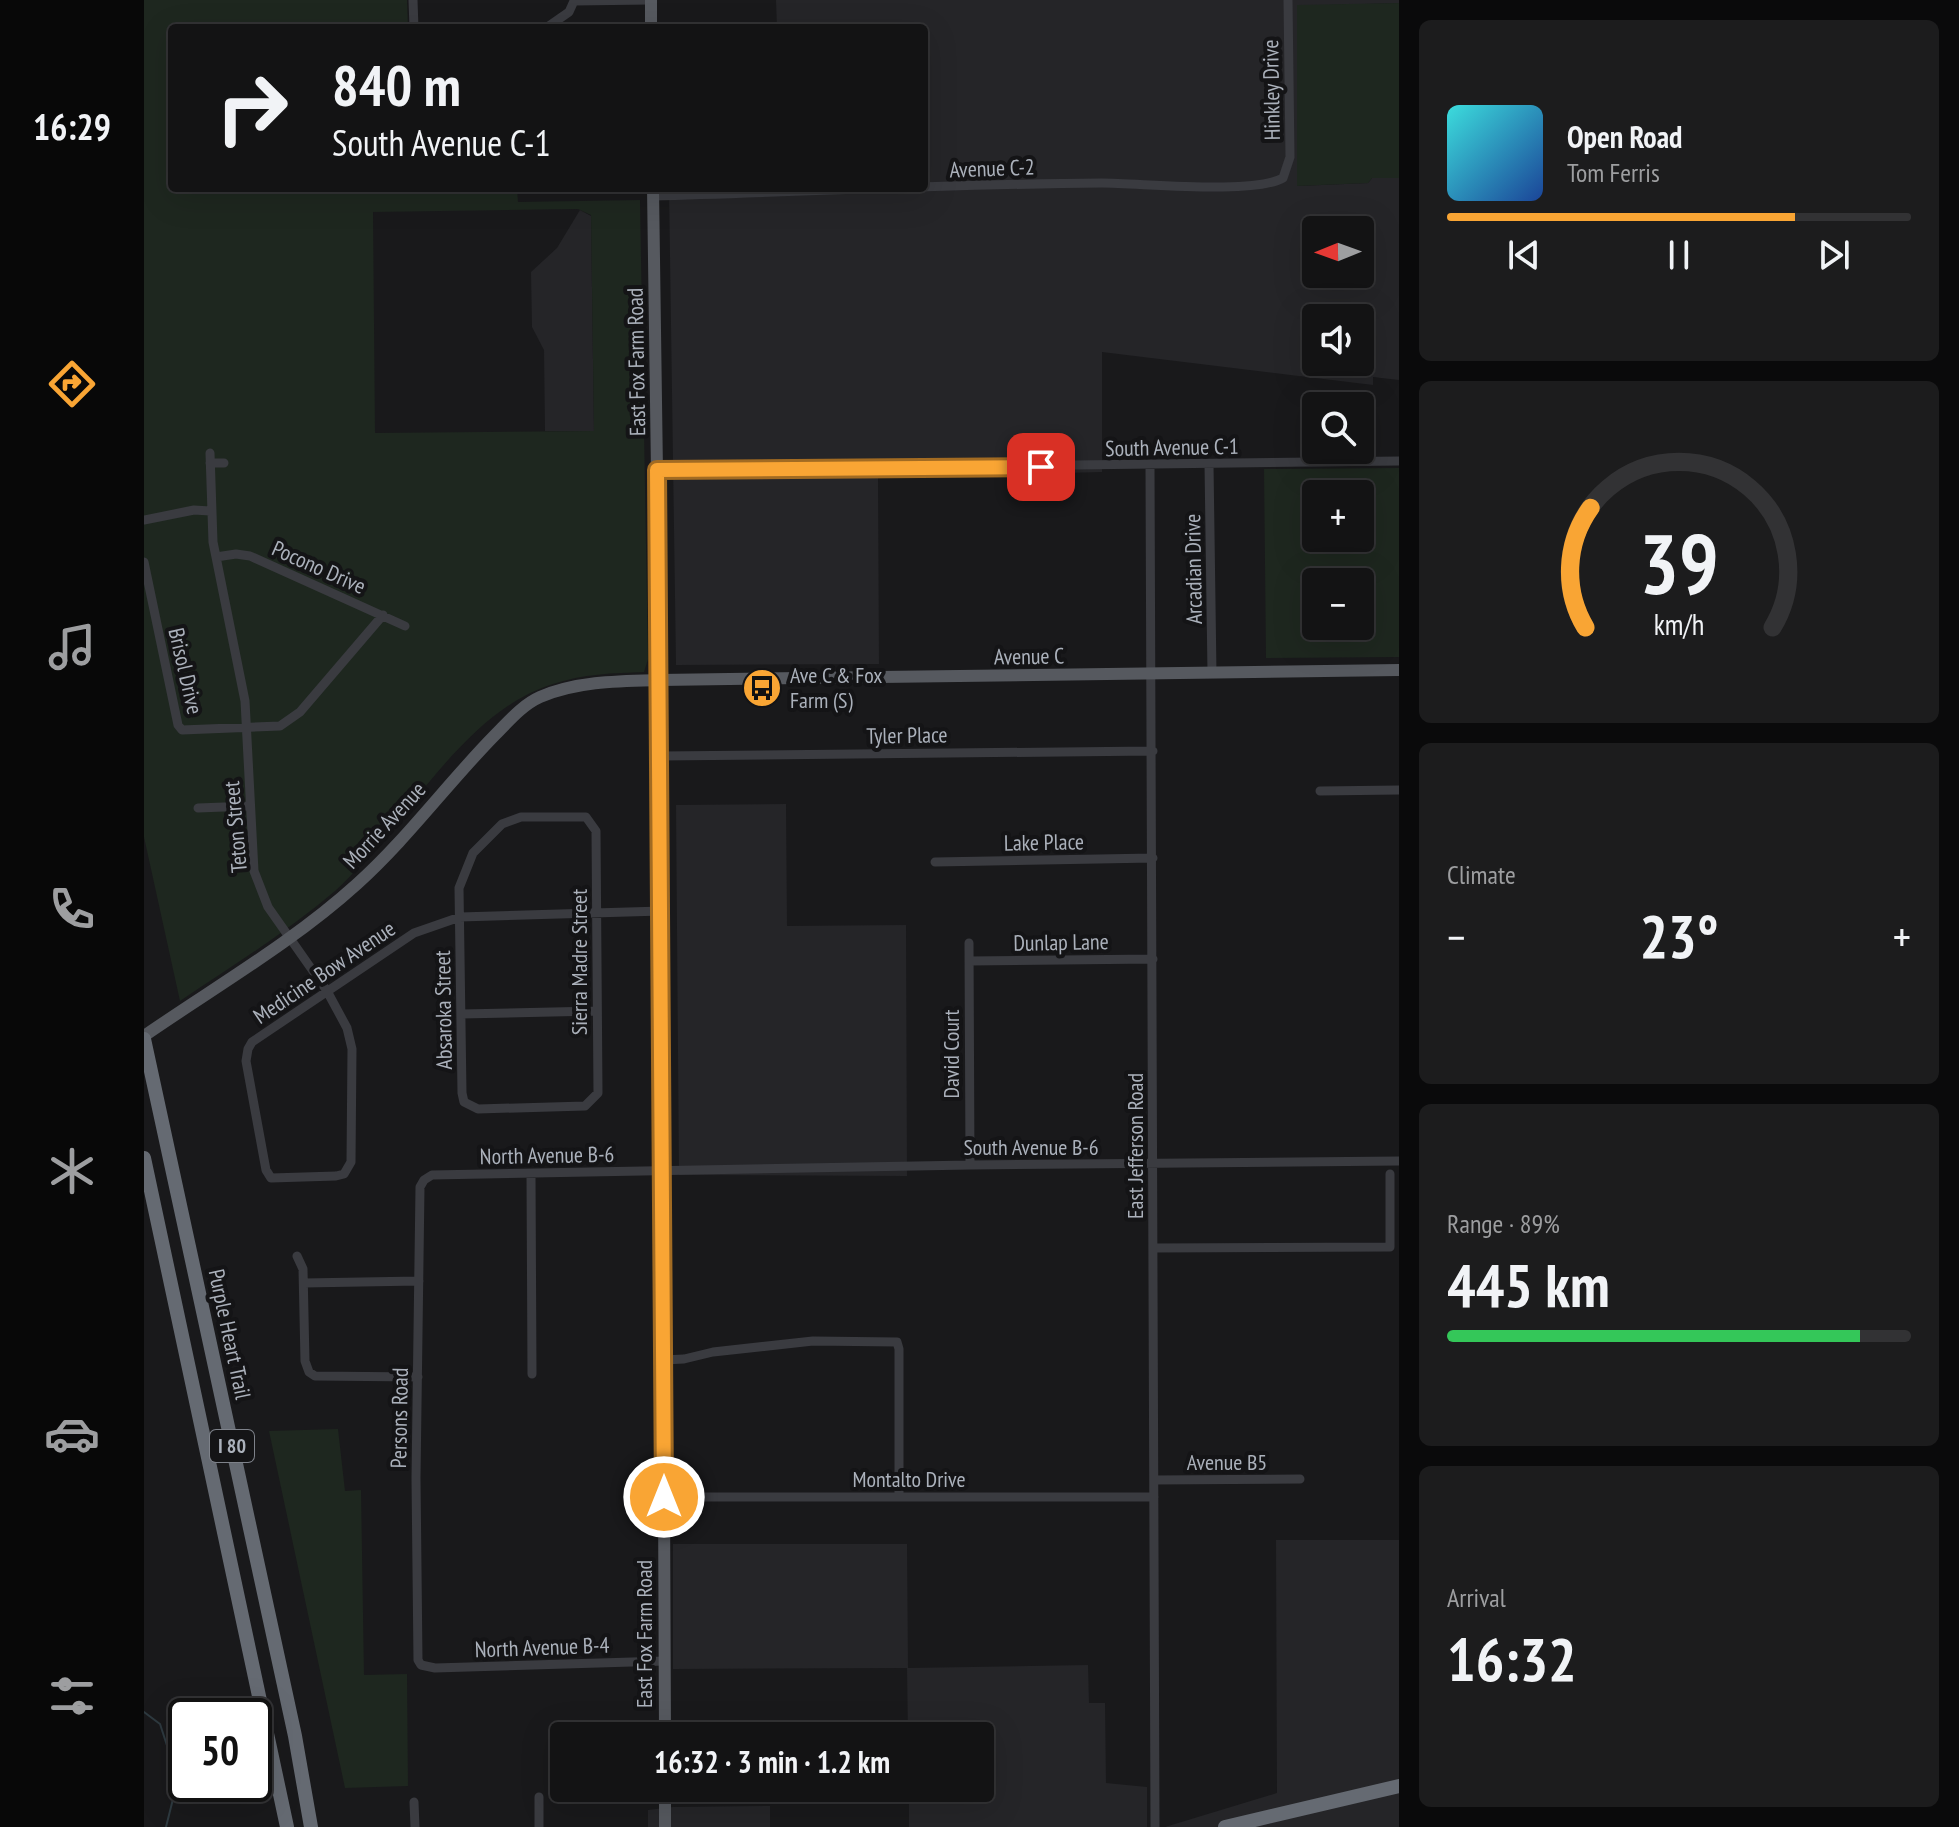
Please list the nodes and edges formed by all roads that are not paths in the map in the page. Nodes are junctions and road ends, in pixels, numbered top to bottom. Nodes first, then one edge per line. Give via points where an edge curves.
1 (413, 0) edge
2 (574, 0) edge
3 (651, 0) edge
4 (1288, 0) edge
5 (414, 24) edge
6 (552, 24) edge
7 (651, 24) edge
8 (1283, 178) joint
9 (928, 186) edge
10 (653, 192) edge
11 (1399, 461) edge
12 (224, 463) dead end
13 (1209, 464) junction
14 (1150, 466) junction
15 (657, 470) junction
16 (210, 511) junction
17 (144, 520) edge
18 (216, 557) junction
19 (144, 562) edge
20 (383, 615) junction
21 (405, 626) dead end
22 (1399, 670) edge
23 (1212, 673) junction
24 (1152, 674) junction
25 (660, 680) junction
26 (247, 728) junction
27 (1153, 751) junction
28 (661, 756) junction
29 (1399, 790) edge
30 (1320, 791) dead end
31 (250, 806) junction
32 (198, 808) dead end
33 (596, 831) joint
34 (1153, 858) junction
35 (935, 862) dead end
36 (662, 911) junction
37 (596, 912) junction
38 (460, 917) junction
39 (289, 937) junction
40 (969, 943) dead end
41 (1153, 959) junction
42 (969, 961) junction
43 (327, 991) junction
44 (597, 1011) junction
45 (461, 1014) junction
46 (144, 1037) edge
47 (464, 1102) joint
48 (144, 1158) edge
49 (1399, 1161) edge
50 (1153, 1164) junction
51 (970, 1165) junction
52 (663, 1171) junction
53 (531, 1174) junction
54 (1390, 1174) dead end
55 (432, 1175) joint
56 (271, 1178) joint
57 (1153, 1248) junction
58 (297, 1256) dead end
59 (419, 1281) junction
60 (304, 1283) junction
61 (663, 1360) junction
62 (532, 1374) dead end
63 (418, 1377) junction
64 (1300, 1479) dead end
65 (1154, 1480) junction
66 (664, 1497) junction
67 (899, 1497) junction
68 (1154, 1497) junction
69 (665, 1661) junction
70 (421, 1665) joint
71 (256, 1687) junction
72 (665, 1722) edge
73 (1399, 1786) edge
74 (539, 1797) dead end
75 (414, 1802) dead end
76 (665, 1802) edge
77 (276, 1827) edge
78 (287, 1827) edge
79 (312, 1827) edge
80 (415, 1827) edge
81 (539, 1827) edge
82 (665, 1827) edge
83 (1155, 1827) edge
84 (1225, 1827) edge

1 - 5 street
2 - 3 street
2 - 6 street via 569,12
3 - 7 main road
4 - 8 street, Hinkley Drive via 1290,157
8 - 9 street, Avenue C-2 via 1248,186
10 - 15 main road, East Fox Farm Road
11 - 13 street, South Avenue C-1
12 - 16 street, Teton Street via 210,458
13 - 14 street, South Avenue C-1
13 - 23 street, Arcadian Drive
14 - 15 street, South Avenue C-1
14 - 24 street, East Jefferson Road
15 - 25 main road, East Fox Farm Road
16 - 17 street
16 - 18 street, Teton Street
18 - 20 street, Pocono Drive via 250,556
18 - 26 street, Teton Street
19 - 26 street, Brisol Drive via 179,728
20 - 21 street, Pocono Drive
20 - 26 street, Brisol Drive via 292,719 280,726
22 - 23 main road, Avenue C
23 - 24 main road, Avenue C
24 - 25 main road, Avenue C
24 - 27 street, East Jefferson Road
25 - 28 main road, East Fox Farm Road
25 - 39 main road, Morrie Avenue via 589,684 539,697 522,708 358,884
26 - 31 street, Teton Street
27 - 28 street, Tyler Place
27 - 34 street, East Jefferson Road
28 - 36 main road, East Fox Farm Road
29 - 30 street
31 - 32 street
31 - 39 street, Teton Street via 254,871 268,907
33 - 37 street, Sierra Madre Street
33 - 38 street, Absaroka Street via 586,817 521,817 502,824 473,853 463,875
34 - 35 street, Lake Place
34 - 41 street, East Jefferson Road
36 - 37 street, Medicine Bow Avenue
36 - 52 main road, East Fox Farm Road
37 - 38 street, Medicine Bow Avenue
37 - 44 street, Sierra Madre Street
38 - 43 street, Medicine Bow Avenue via 414,933
38 - 45 street, Absaroka Street
39 - 43 street, Teton Street
39 - 46 main road, Morrie Avenue
40 - 42 street, David Court
41 - 42 street, Dunlap Lane
41 - 50 street, East Jefferson Road
42 - 51 street, David Court
43 - 56 street, Medicine Bow Avenue via 248,1049 246,1061
43 - 56 street, Teton Street via 352,1049 351,1162 336,1176
44 - 45 street
44 - 47 street, Sierra Madre Street via 598,1093 585,1106 478,1109
45 - 47 street, Absaroka Street
46 - 79 highway, Purple Heart Trail / I 80
48 - 71 highway, I 80
49 - 50 street, South Avenue B-6
50 - 51 street, South Avenue B-6
50 - 57 street, East Jefferson Road
51 - 52 street, South Avenue B-6
52 - 53 street, North Avenue B-6
52 - 61 main road, East Fox Farm Road
53 - 55 street, North Avenue B-6
53 - 62 street
54 - 57 street via 1390,1247
55 - 59 street, Persons Road via 420,1187
57 - 65 street, East Jefferson Road
58 - 60 street
59 - 60 street
59 - 63 street, Persons Road
60 - 63 street via 309,1372
61 - 66 main road, East Fox Farm Road
61 - 67 street via 813,1341 897,1342
63 - 70 street, Persons Road via 416,1646
64 - 65 street, Avenue B5
65 - 68 street, East Jefferson Road
66 - 67 street, Montalto Drive
66 - 69 main road, East Fox Farm Road
67 - 68 street, Montalto Drive
68 - 83 street, East Jefferson Road
69 - 70 street, North Avenue B-4
69 - 72 main road, East Fox Farm Road
71 - 77 highway
71 - 78 highway, I 80
73 - 84 highway
74 - 81 street
75 - 80 street
76 - 82 main road

